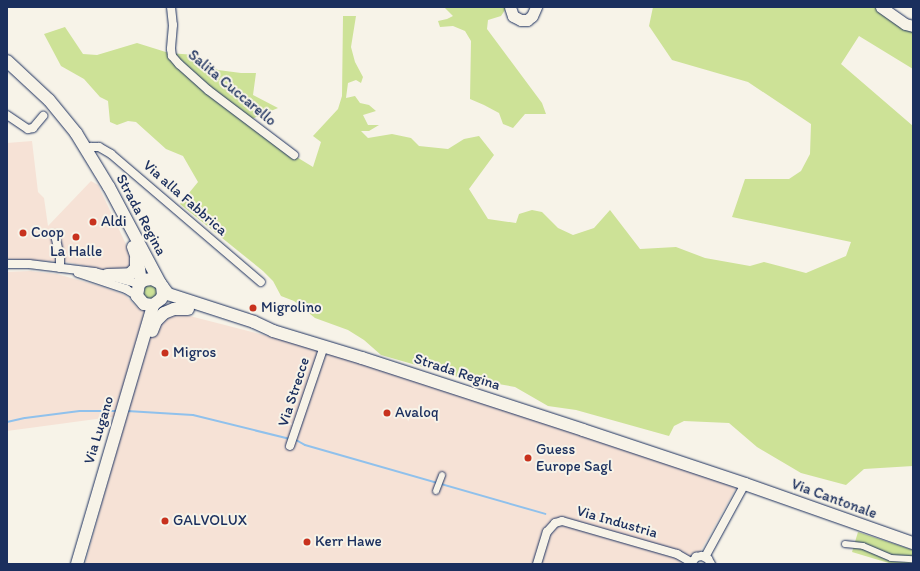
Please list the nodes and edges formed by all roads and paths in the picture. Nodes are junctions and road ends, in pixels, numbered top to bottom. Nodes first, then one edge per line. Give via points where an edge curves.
1 (171, 7) edge
2 (510, 7) edge
3 (536, 7) edge
4 (881, 7) edge
5 (913, 26) edge
6 (7, 61) edge
7 (7, 115) edge
8 (43, 116) dead end
9 (87, 150) junction
10 (294, 156) dead end
11 (94, 163) junction
12 (109, 188) junction
13 (55, 235) dead end
14 (135, 252) junction
15 (7, 264) edge
16 (64, 269) junction
17 (107, 275) junction
18 (260, 282) dead end
19 (140, 283) junction
20 (161, 285) junction
21 (148, 302) junction
22 (188, 309) junction
23 (226, 313) junction
24 (273, 331) junction
25 (324, 346) junction
26 (130, 386) junction
27 (120, 411) junction
28 (290, 446) dead end
29 (442, 476) dead end
30 (745, 484) junction
31 (437, 489) dead end
32 (845, 544) dead end
33 (913, 544) edge
34 (705, 557) junction
35 (913, 559) edge
36 (691, 563) edge
37 (77, 564) edge
38 (537, 564) edge
39 (711, 564) edge

1 - 10 street, Salita Cuccarello via 172,56 208,90
2 - 3 street via 513,16 527,20
4 - 5 street via 905,24
6 - 9 main road, Strada Regina via 62,114
7 - 8 street via 28,129 33,128
9 - 11 main road, Strada Regina
9 - 18 street, Via alla Fabbrica via 99,147 111,154
11 - 12 main road, Strada Regina
11 - 14 main road, Strada Regina
12 - 20 main road, Strada Regina
12 - 23 main road via 123,205 154,263 169,285
13 - 16 street
14 - 17 main road via 136,265 132,272 124,276
14 - 19 main road, Strada Regina via 140,269
15 - 16 street
16 - 17 street
16 - 21 street via 126,289
17 - 19 street
19 - 20 main road via 148,278
19 - 21 main road, Strada Regina
20 - 21 main road via 163,295
20 - 23 main road, Strada Regina via 168,294
21 - 22 main road
21 - 26 main road, Via Lugano
21 - 27 main road
22 - 24 main road
22 - 26 main road via 169,310 158,319 136,377
23 - 24 main road, Strada Regina
24 - 25 main road, Strada Regina
25 - 28 street, Via Strecce
25 - 30 main road, Strada Regina
26 - 27 main road, Via Lugano
27 - 37 main road, Via Lugano
29 - 31 street
30 - 33 main road, Via Cantonale
30 - 34 street
32 - 35 street via 863,546 891,558
34 - 36 street via 696,557
34 - 39 street
36 - 38 street, Via Industria via 677,554 562,521 555,523 547,532

